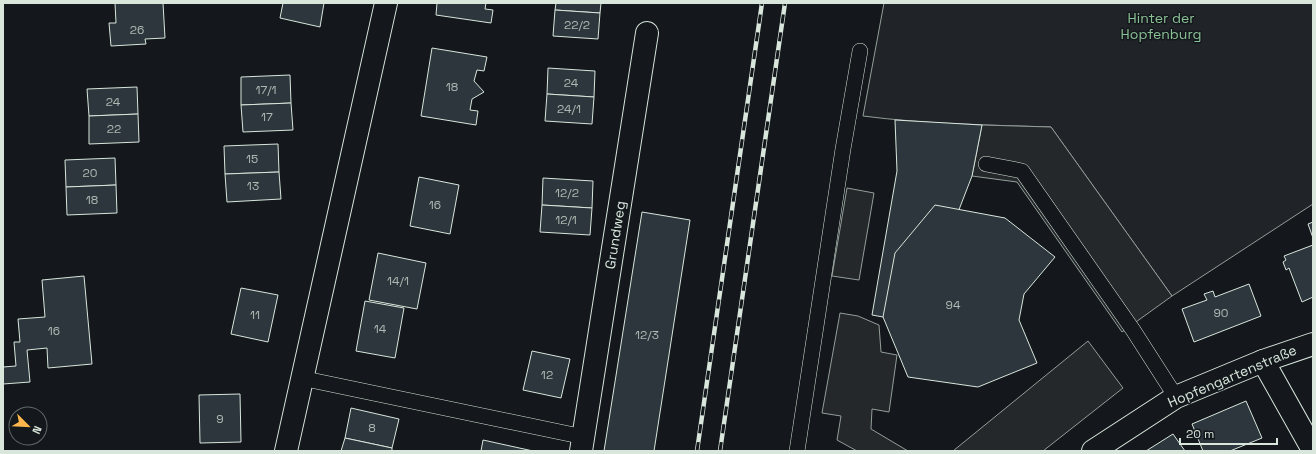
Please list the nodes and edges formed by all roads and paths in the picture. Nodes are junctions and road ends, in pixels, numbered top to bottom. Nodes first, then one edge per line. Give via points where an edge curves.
1 (386, 3) edge
2 (648, 34) dead end
3 (860, 51) dead end
4 (986, 164) dead end
5 (1313, 344) edge
6 (1263, 361) junction
7 (301, 378) junction
8 (1176, 397) junction
9 (582, 444) edge
10 (1313, 450) edge
11 (286, 451) edge
12 (797, 451) edge
13 (1093, 451) edge

1 - 7 street
2 - 9 street, Grundweg
3 - 12 lane
4 - 8 lane via 1022,170 1133,330
5 - 6 street, Hopfengartenstraße
6 - 8 street, Hopfengartenstraße
6 - 10 street
7 - 9 lane, Grundweg
7 - 11 street
8 - 13 street, Hopfengartenstraße

